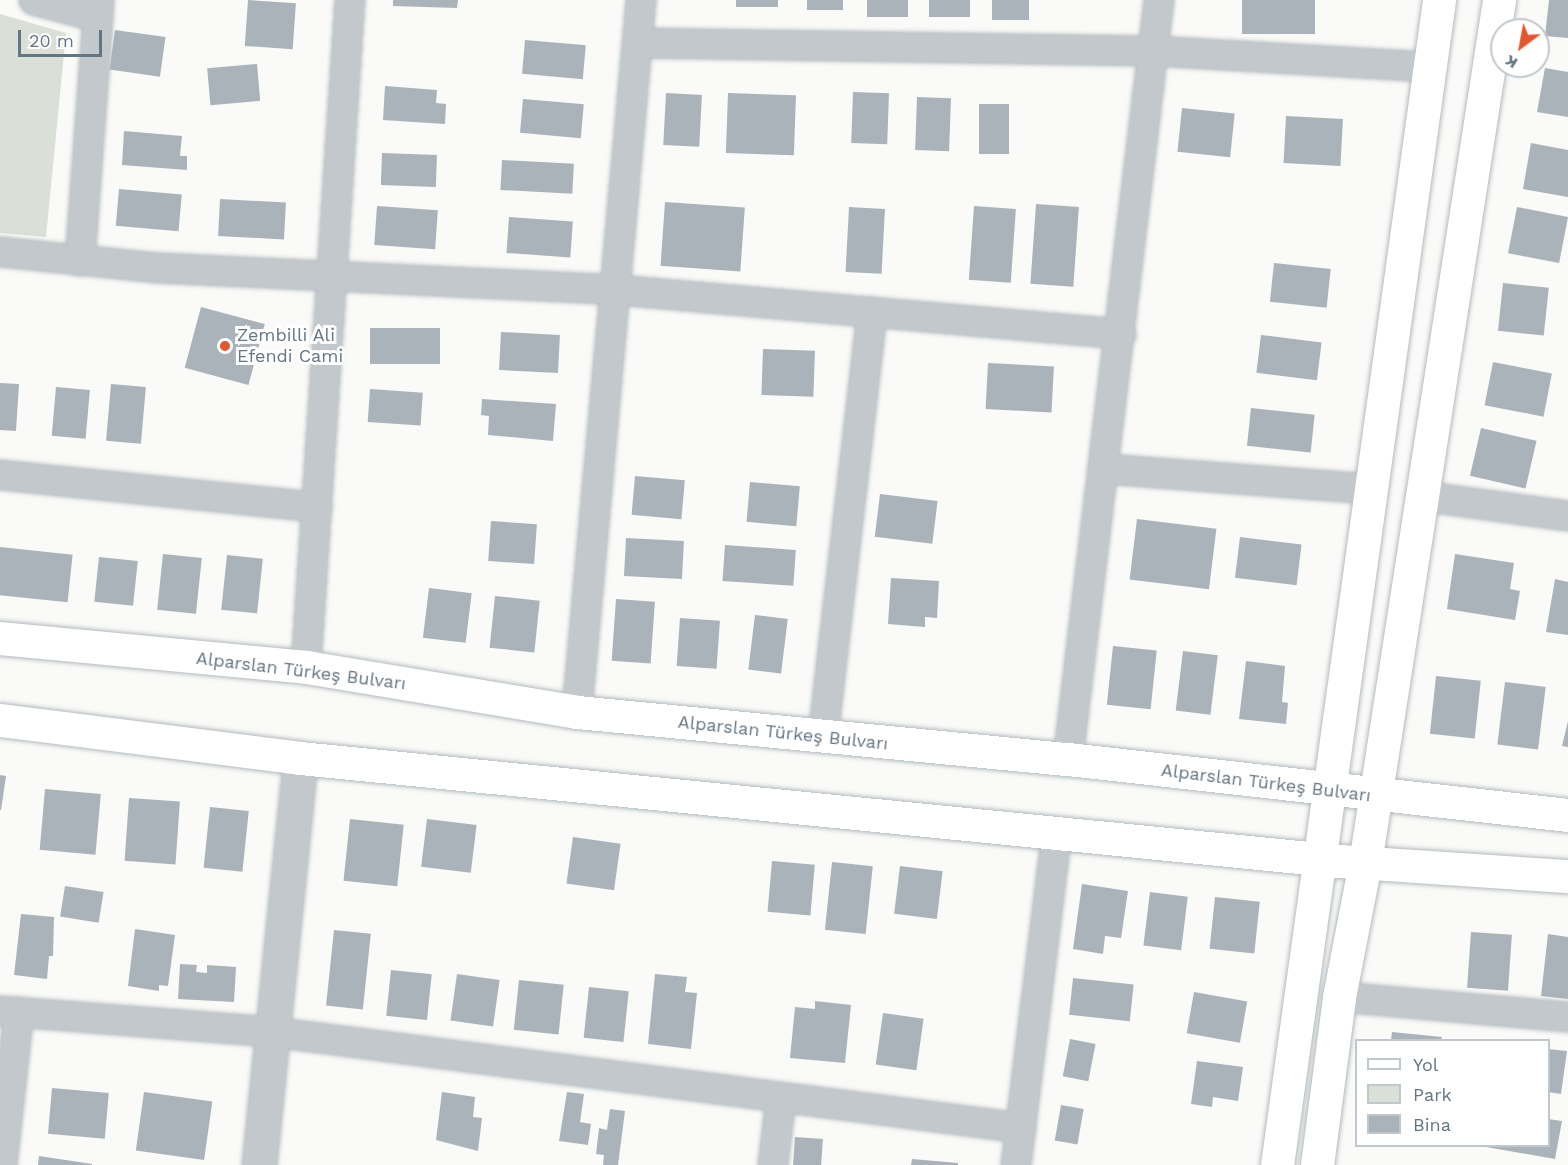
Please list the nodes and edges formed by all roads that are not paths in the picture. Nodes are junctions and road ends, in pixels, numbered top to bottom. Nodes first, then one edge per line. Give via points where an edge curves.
1 (34, 0) edge
2 (350, 0) edge
3 (641, 0) edge
4 (1159, 0) edge
5 (1439, 0) edge
6 (1499, 0) edge
7 (98, 8) edge
8 (637, 43) junction
9 (1153, 51) junction
10 (1430, 67) junction
11 (0, 252) edge
12 (80, 261) junction
13 (332, 274) junction
14 (617, 290) junction
15 (872, 312) junction
16 (1121, 333) junction
17 (1105, 469) junction
18 (0, 475) edge
19 (1370, 489) junction
20 (1420, 496) junction
21 (317, 507) junction
22 (1568, 516) edge
23 (0, 638) edge
24 (306, 668) junction
25 (577, 712) junction
26 (0, 720) edge
27 (823, 737) junction
28 (300, 758) junction
29 (1068, 759) junction
30 (1327, 790) junction
31 (1376, 797) junction
32 (1568, 815) edge
33 (1057, 832) junction
34 (1317, 859) junction
35 (1365, 864) junction
36 (1568, 876) edge
37 (1339, 997) junction
38 (9, 1011) edge
39 (1568, 1017) edge
40 (272, 1032) junction
41 (781, 1098) junction
42 (1020, 1128) junction
43 (2, 1165) edge
44 (259, 1165) edge
45 (773, 1165) edge
46 (1016, 1165) edge
47 (1277, 1165) edge
48 (1317, 1165) edge

1 - 7 street
2 - 13 street
3 - 8 street
4 - 9 street
5 - 10 main road
6 - 20 main road
7 - 12 street
8 - 9 street
8 - 14 street
9 - 10 street
9 - 16 street
10 - 19 main road
11 - 12 street
12 - 13 street
13 - 14 street
13 - 21 street
14 - 15 street
14 - 25 street
15 - 16 street
15 - 27 street
16 - 17 street
17 - 19 street
17 - 29 street
18 - 21 street
19 - 30 main road
20 - 22 street
20 - 31 main road
21 - 24 street
23 - 24 main road, Alparslan Türkeş Bulvarı
24 - 25 main road, Alparslan Türkeş Bulvarı
25 - 27 main road, Alparslan Türkeş Bulvarı
26 - 28 main road
27 - 29 main road, Alparslan Türkeş Bulvarı
28 - 33 main road
28 - 40 street
29 - 30 main road, Alparslan Türkeş Bulvarı
30 - 31 main road, Alparslan Türkeş Bulvarı
30 - 34 main road
31 - 32 main road, Alparslan Türkeş Bulvarı
31 - 35 main road
33 - 34 main road
33 - 42 street
34 - 35 main road
34 - 47 main road
35 - 36 main road
35 - 37 main road
37 - 39 street
37 - 48 main road
38 - 40 street
38 - 43 street
40 - 41 street
40 - 44 street
41 - 42 street
41 - 45 street
42 - 46 street

